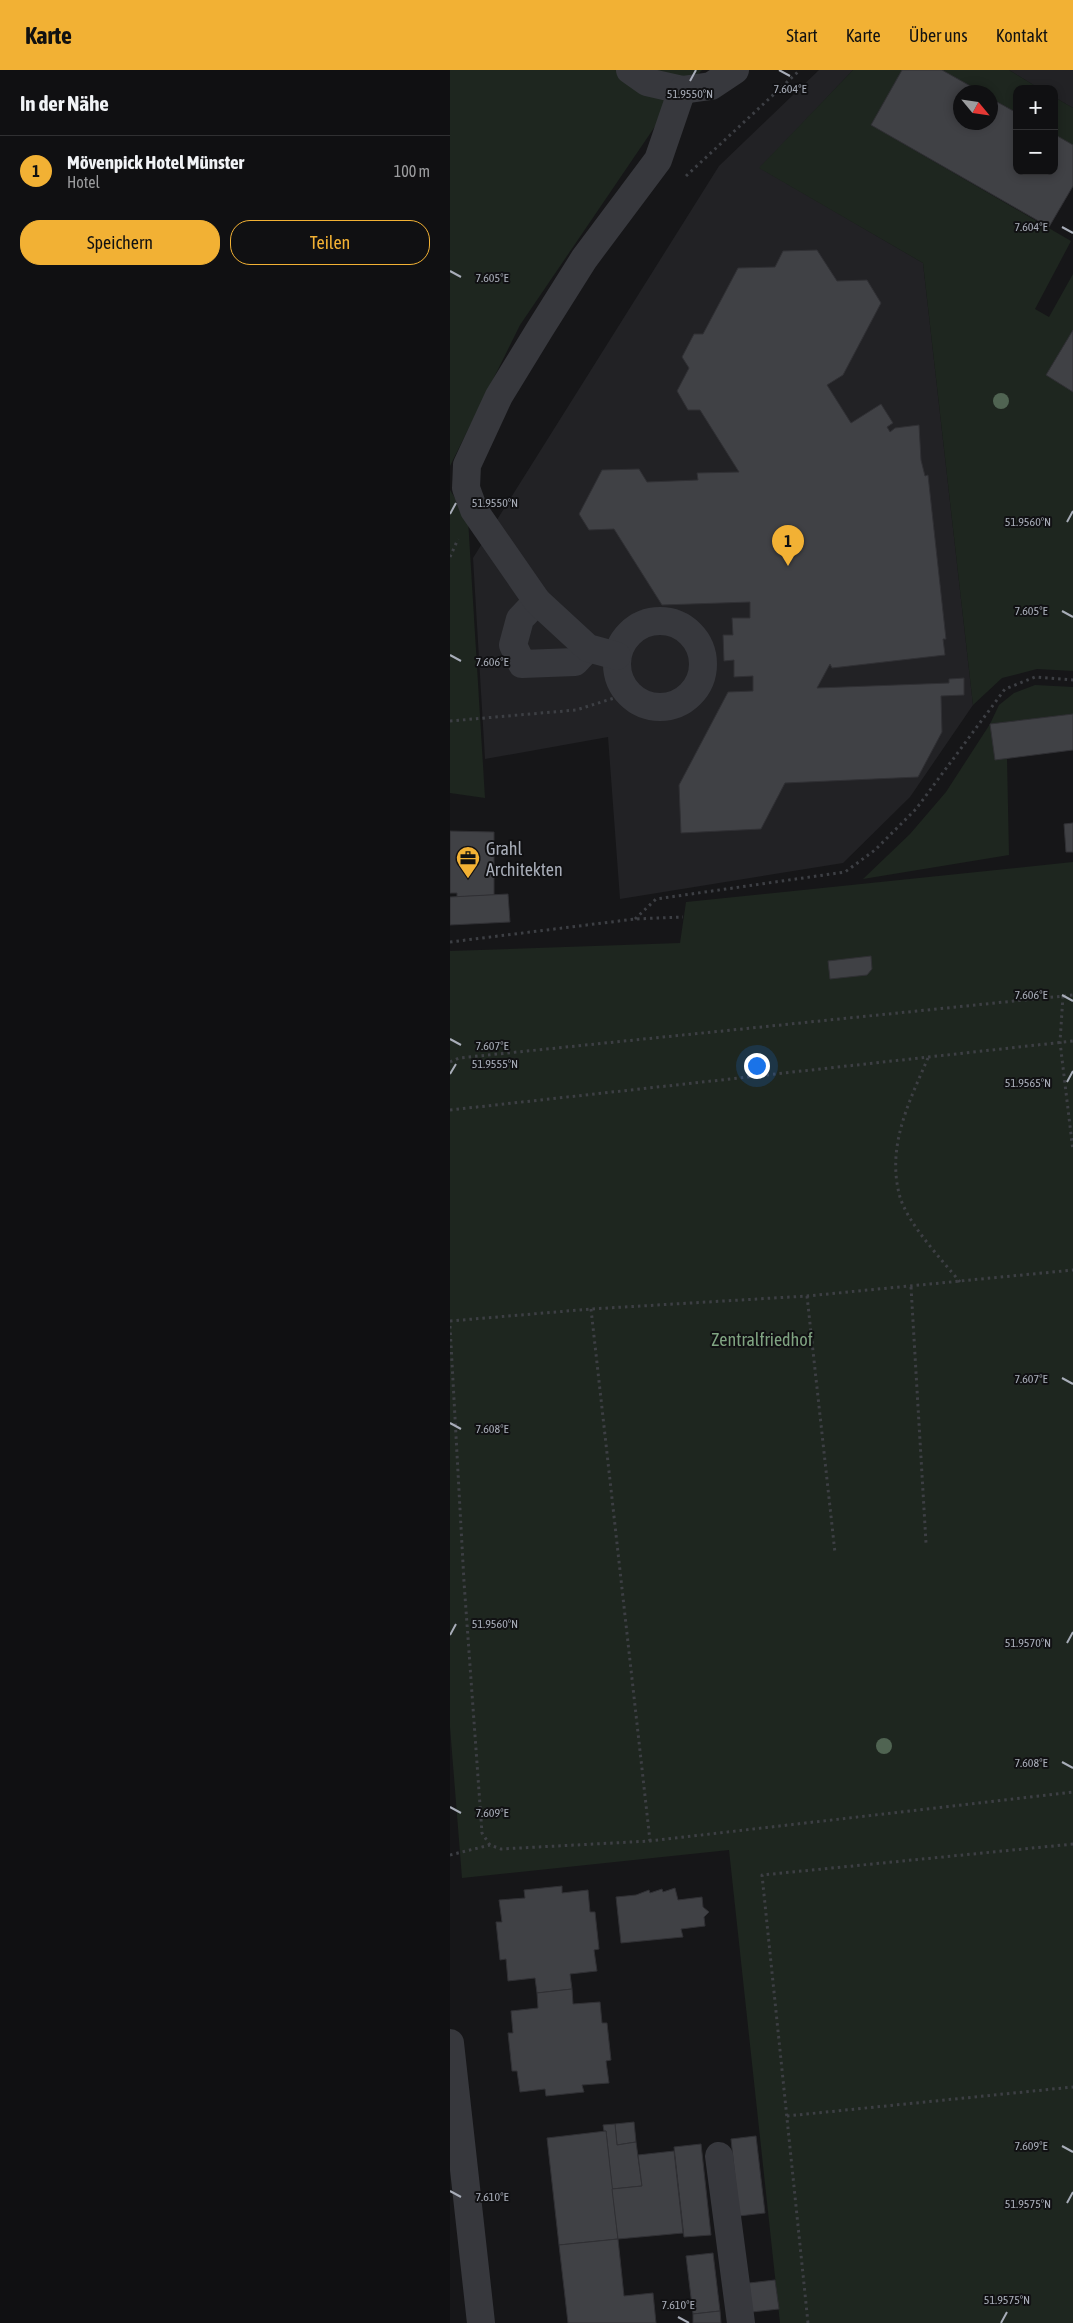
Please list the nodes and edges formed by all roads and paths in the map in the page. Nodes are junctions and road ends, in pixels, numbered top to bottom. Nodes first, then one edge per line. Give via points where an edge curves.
1 (630, 70) edge
2 (735, 70) edge
3 (800, 70) edge
4 (682, 90) junction
5 (682, 180) dead end
6 (537, 601) junction
7 (588, 648) junction
8 (617, 656) junction
9 (1073, 680) edge
10 (628, 694) junction
11 (450, 721) edge
12 (683, 917) dead end
13 (636, 919) junction
14 (450, 942) edge
15 (1073, 995) edge
16 (1063, 996) junction
17 (1073, 1041) edge
18 (1060, 1042) junction
19 (928, 1057) junction
20 (450, 1062) edge
21 (450, 1110) edge
22 (1073, 1151) edge
23 (1073, 1270) edge
24 (960, 1282) junction
25 (911, 1286) junction
26 (807, 1296) junction
27 (591, 1309) junction
28 (450, 1322) edge
29 (450, 1326) edge
30 (926, 1543) dead end
31 (834, 1553) dead end
32 (1073, 1792) edge
33 (650, 1841) junction
34 (1073, 1844) edge
35 (490, 1845) junction
36 (450, 1854) edge
37 (450, 2043) edge
38 (1073, 2087) edge
39 (787, 2116) junction
40 (719, 2156) dead end
41 (481, 2323) edge
42 (741, 2323) edge
43 (808, 2323) edge

1 - 4 street via 647,82
2 - 4 street via 711,86
3 - 5 path
4 - 6 street via 658,160 584,260 540,329 499,396 467,465 466,488 474,510
6 - 7 street
6 - 7 street via 520,619 513,645 522,664 575,662
7 - 8 street
8 - 10 street via 619,678
8 - 10 street via 631,631 646,622 663,620 685,628 702,648 704,670 696,690 676,705 649,707
9 - 13 path via 1036,677 1005,689 916,809 875,850 845,872 656,899
10 - 11 path via 576,710
12 - 13 path
13 - 14 path
15 - 16 path
16 - 18 path
16 - 20 path via 459,1058
17 - 18 path
18 - 19 path
18 - 22 path
19 - 21 path
19 - 24 path via 903,1117 895,1155 900,1198 920,1234
23 - 24 path
24 - 25 path
25 - 26 path
25 - 30 path
26 - 27 path
26 - 31 path
27 - 28 path
27 - 33 path
29 - 35 path via 482,1833
32 - 33 path
33 - 35 path via 501,1849
34 - 39 path via 762,1875
35 - 36 path
37 - 41 street
38 - 39 path
39 - 43 path
40 - 42 street

